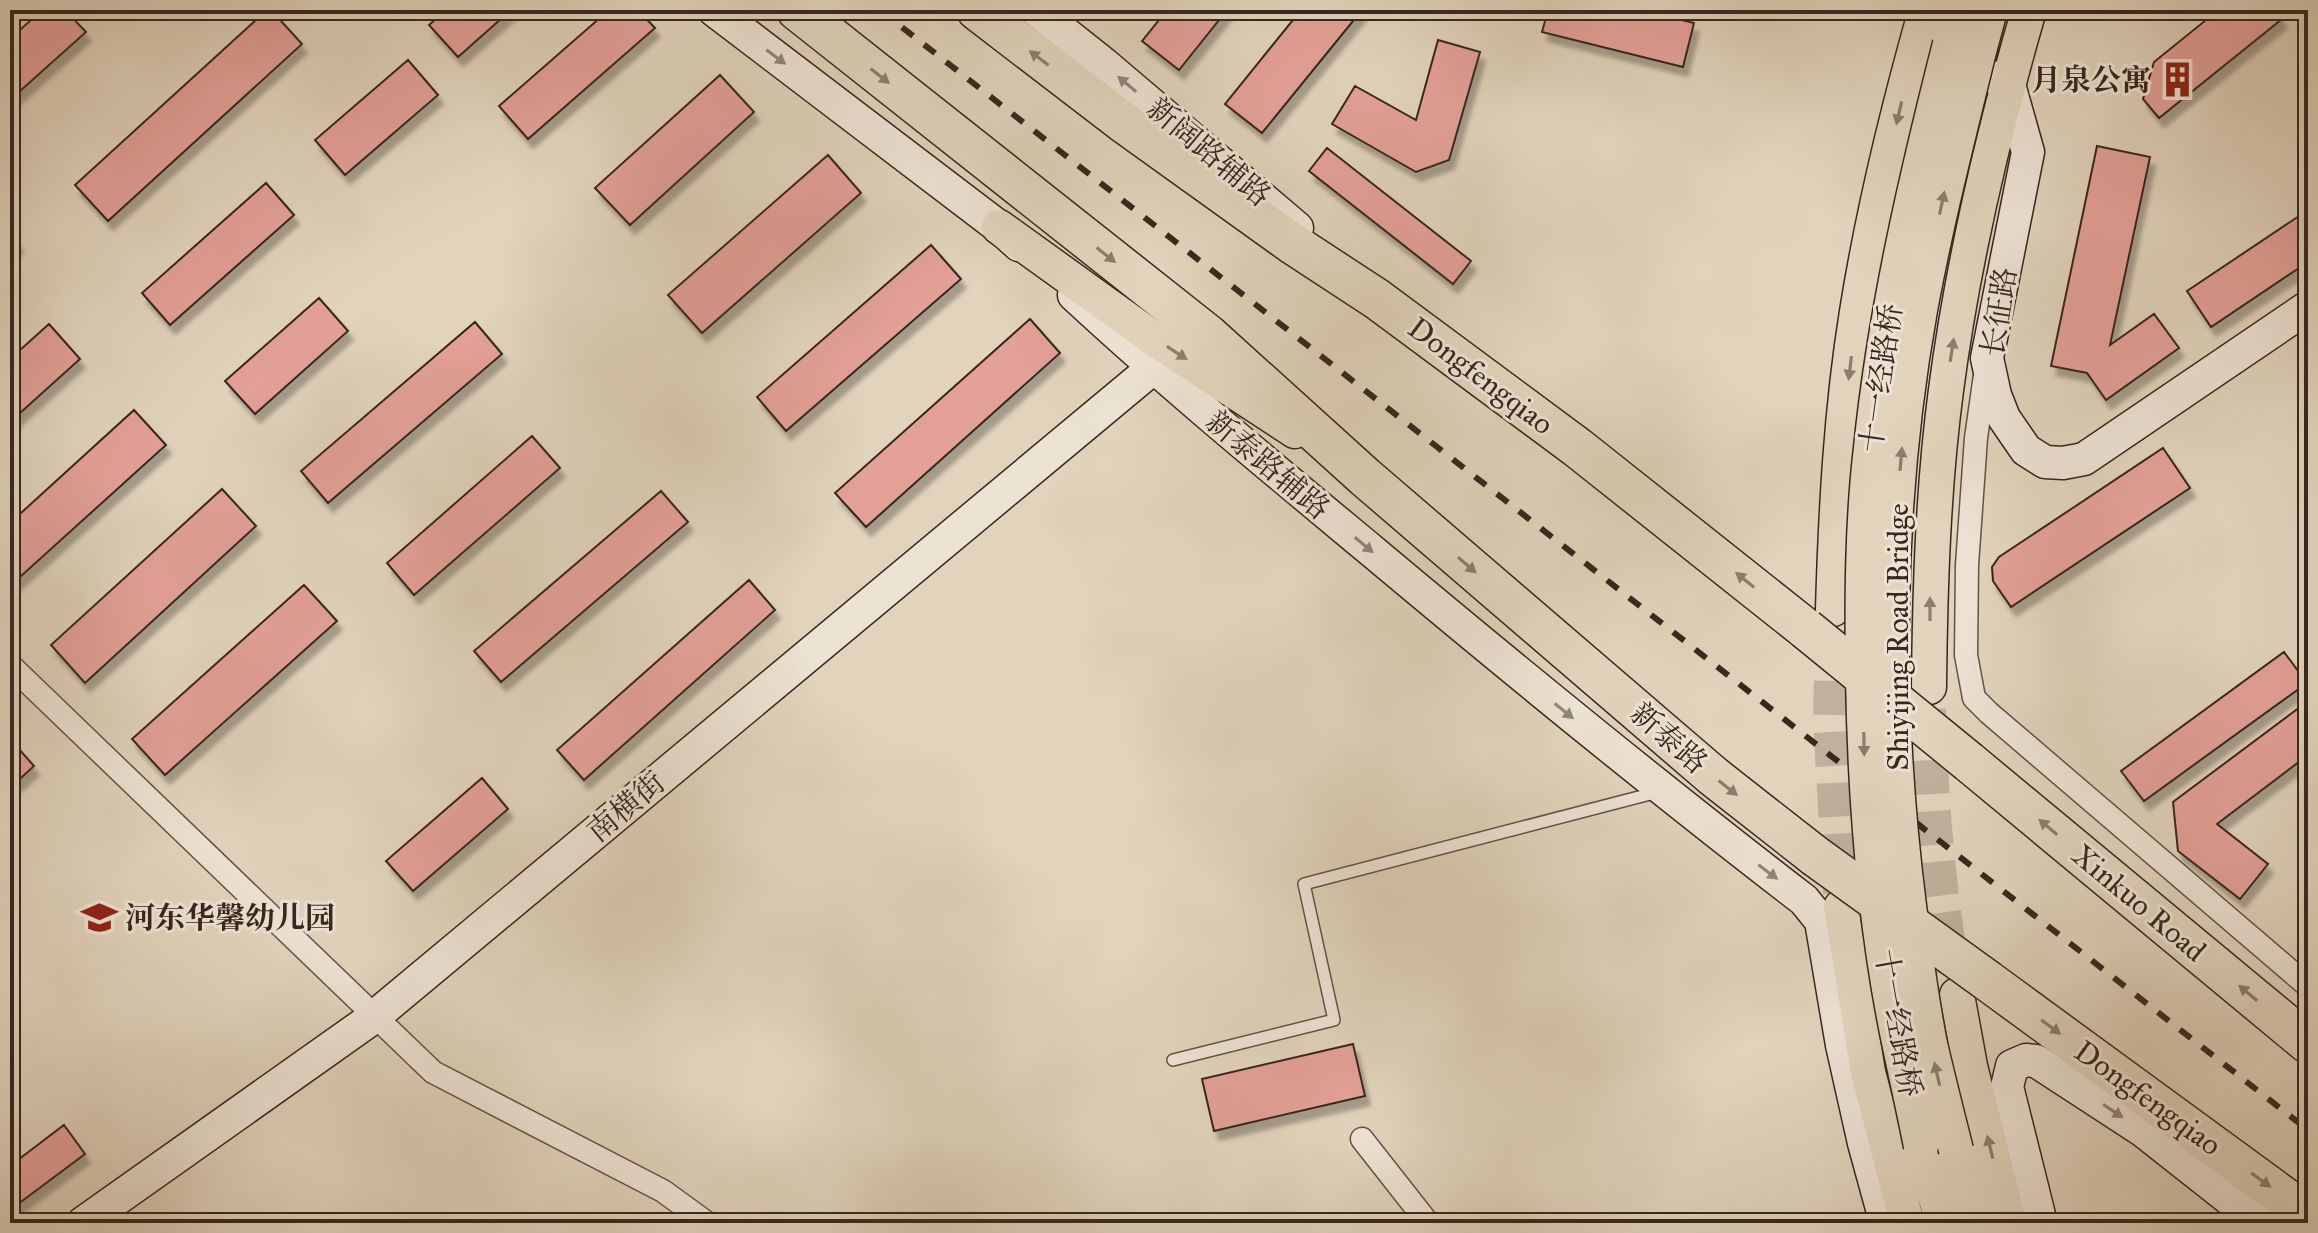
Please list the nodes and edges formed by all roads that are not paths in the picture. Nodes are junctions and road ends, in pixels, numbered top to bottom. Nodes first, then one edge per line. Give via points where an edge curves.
1 (714, 10) edge
2 (797, 10) edge
3 (977, 10) edge
4 (1036, 10) edge
5 (1926, 10) edge
6 (1959, 10) edge
7 (1990, 10) edge
8 (2029, 10) edge
9 (1964, 47) junction
10 (1913, 57) junction
11 (2008, 81) junction
12 (999, 227) junction
13 (1377, 299) junction
14 (2308, 307) edge
15 (1987, 358) junction
16 (1153, 368) junction
17 (1365, 477) junction
18 (1819, 619) junction
19 (10, 665) edge
20 (1929, 687) tunnel mouth
21 (1969, 762) joint
22 (1662, 791) junction
23 (1831, 914) junction
24 (2308, 986) edge
25 (1972, 988) junction
26 (374, 1017) junction
27 (2308, 1043) edge
28 (1173, 1060) dead end
29 (1362, 1139) dead end
30 (2308, 1215) edge
31 (83, 1223) edge
32 (707, 1223) edge
33 (1428, 1223) edge
34 (1886, 1223) edge
35 (1907, 1223) edge
36 (1943, 1223) edge
37 (1974, 1223) edge
38 (2009, 1223) edge
39 (2041, 1223) edge
40 (2260, 1223) edge

1 -> 12 street, 新泰路辅路
2 -> 17 highway via 1208,335
13 -> 3 highway, Dongfengqiao via 1123,122
13 -> 4 street, 新阔路辅路
5 - 10 main road
6 - 9 main road
7 - 9 main road
8 - 11 main road
9 -> 36 main road, 十一经路桥, bridge via 1913,193 1890,306 1870,451 1862,638 1864,756 1894,1020
37 -> 9 main road, Shiyijing Road Bridge, bridge via 1930,1042 1907,887 1892,649 1909,381
10 - 11 street
10 -> 18 main road via 1856,313
11 - 15 street, 长征路 via 2028,152
20 -> 11 main road via 1930,588 1946,389 1965,270
12 - 16 street, 新泰路辅路
12 -> 17 main road via 1153,338
18 -> 13 highway, Dongfengqiao
14 - 15 street, 长征路 via 2084,459 2063,463 2045,462 2014,435 1995,395
15 - 24 street via 1967,565 1966,655 1974,698
16 -> 22 street, 新泰路辅路
16 - 26 street, 南横街
17 -> 25 highway, 新泰路, bridge via 1713,776
18 - 21 highway, Dongfengqiao, bridge
19 - 26 street
27 -> 21 highway, Xinkuo Road
22 -> 23 street, 新泰路辅路 via 1804,900
22 - 28 lane via 1304,884 1334,1020
23 - 34 street via 1842,1045
23 - 35 main road
25 -> 30 highway, Dongfengqiao
38 -> 25 main road via 1970,1066
26 - 31 street, 南横街
26 - 32 street via 433,1072 663,1191
29 - 33 street
39 -> 40 street via 2007,1087 2012,1066 2026,1060 2036,1061 2142,1130

